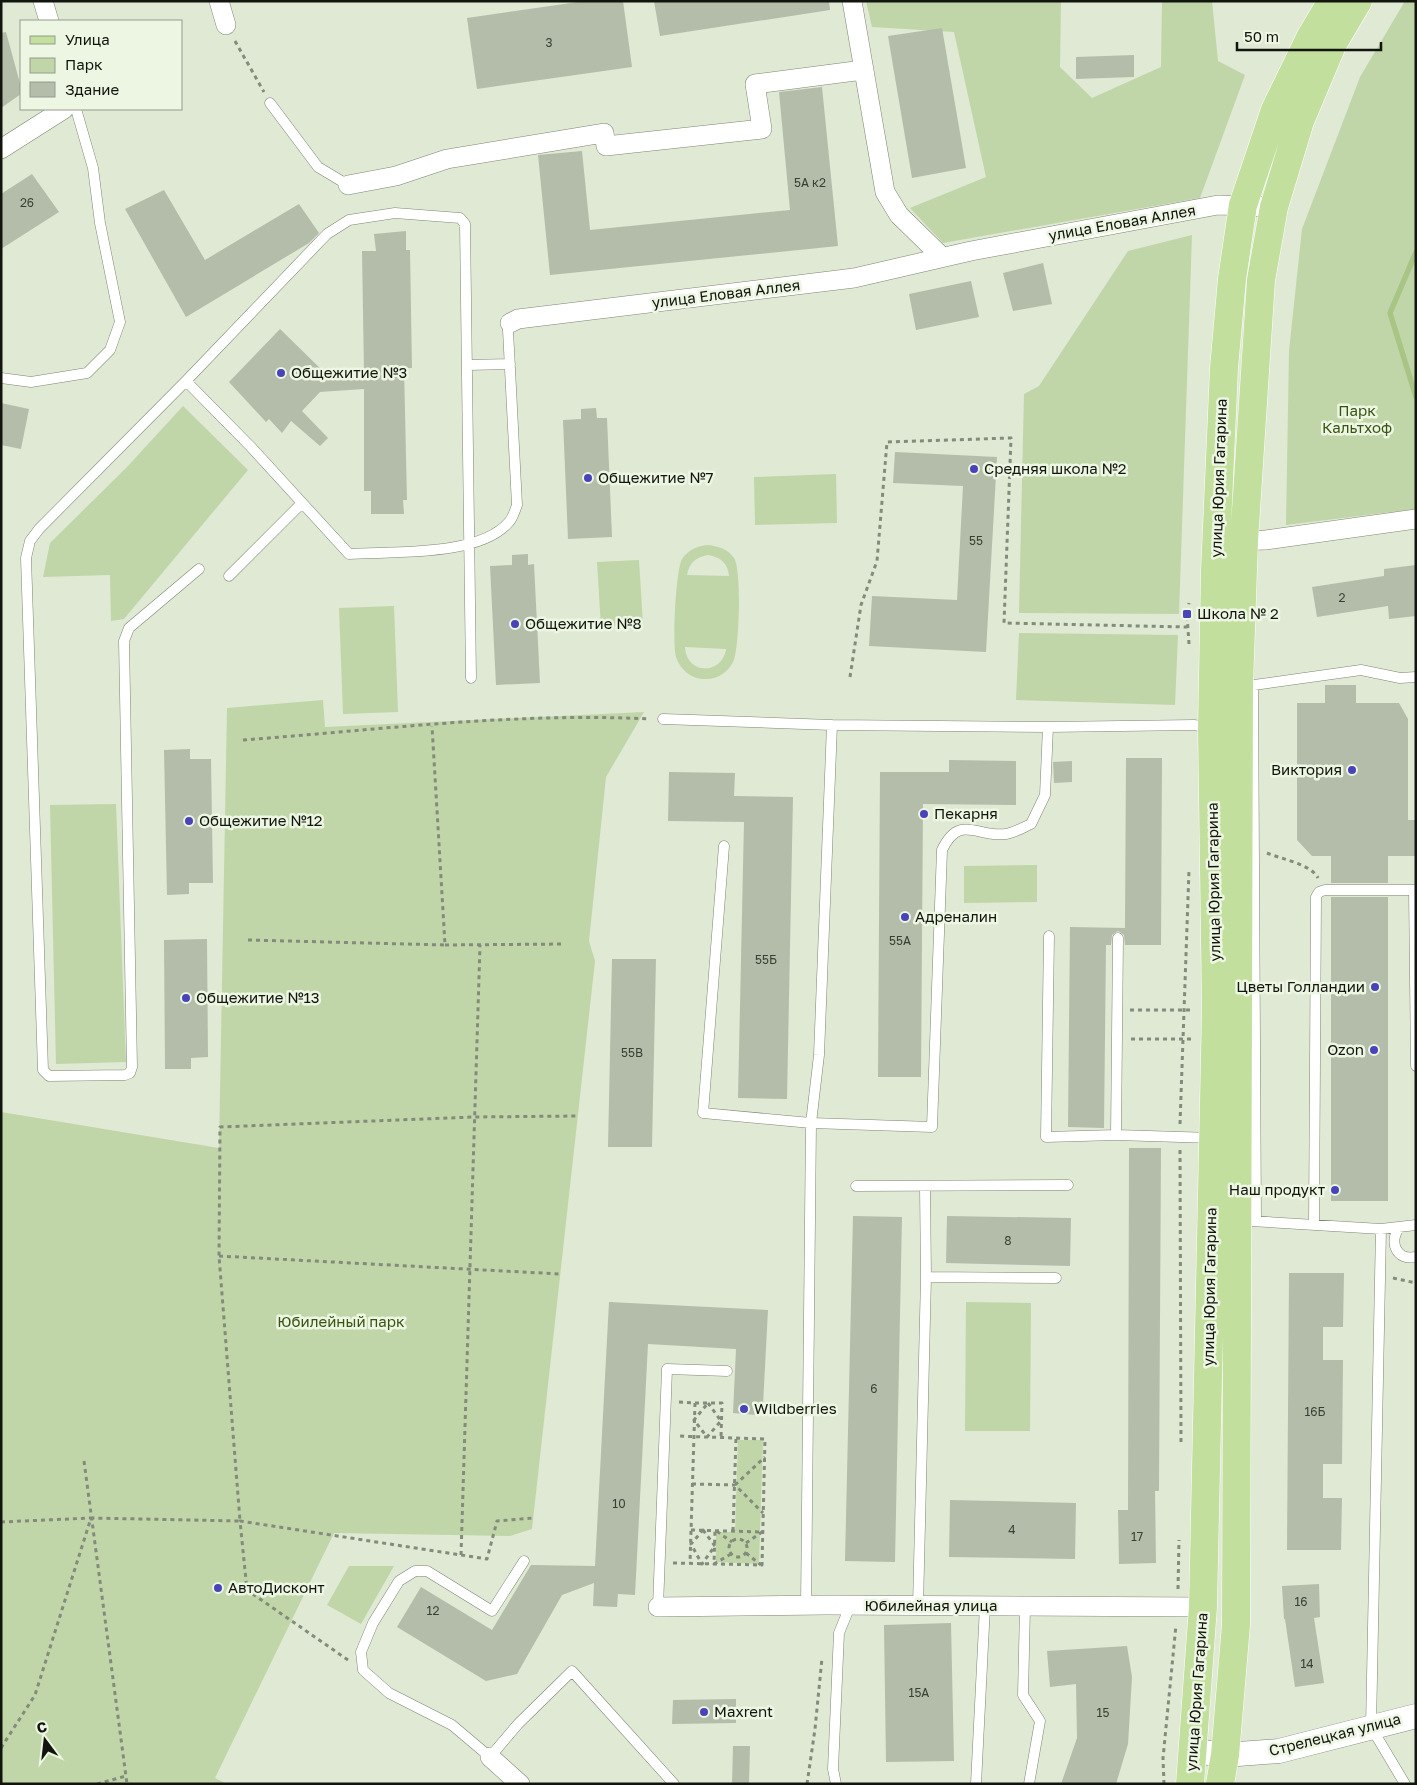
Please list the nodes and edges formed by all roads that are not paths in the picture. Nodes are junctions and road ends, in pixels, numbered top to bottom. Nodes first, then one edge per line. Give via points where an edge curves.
1 (43, 1) edge
2 (219, 1) edge
3 (852, 1) edge
4 (1332, 1) edge
5 (1358, 1) edge
6 (49, 20) edge
7 (226, 26) road end
8 (863, 70) junction
9 (270, 103) road end
10 (62, 110) edge
11 (76, 110) edge
12 (1, 150) edge
13 (348, 185) joint
14 (1243, 205) junction
15 (1274, 207) junction
16 (942, 256) junction
17 (510, 323) joint
18 (468, 364) junction
19 (510, 364) junction
20 (1, 378) edge
21 (186, 381) junction
22 (302, 503) junction
23 (1416, 519) edge
24 (1217, 540) junction
25 (1244, 541) junction
26 (470, 545) junction
27 (199, 570) dead end
28 (229, 576) dead end
29 (1416, 677) edge
30 (471, 678) dead end
31 (1246, 686) junction
32 (663, 719) road end
33 (832, 725) junction
34 (1048, 727) junction
35 (1212, 728) junction
36 (724, 846) dead end
37 (1415, 890) edge
38 (1049, 936) dead end
39 (1118, 938) dead end
40 (1416, 1066) edge
41 (812, 1123) junction
42 (1116, 1135) junction
43 (1214, 1138) junction
44 (1068, 1185) dead end
45 (856, 1186) dead end
46 (925, 1186) junction
47 (1247, 1221) junction
48 (1314, 1225) junction
49 (1416, 1225) edge
50 (1399, 1228) junction
51 (1381, 1229) junction
52 (1416, 1257) edge
53 (926, 1277) junction
54 (1056, 1278) dead end
55 (727, 1371) dead end
56 (524, 1561) dead end
57 (806, 1605) junction
58 (850, 1606) junction
59 (918, 1606) junction
60 (985, 1606) junction
61 (658, 1607) joint
62 (1025, 1607) junction
63 (1190, 1608) junction
64 (1409, 1717) edge
65 (1371, 1727) junction
66 (1194, 1751) junction
67 (1226, 1755) junction
68 (490, 1756) junction
69 (518, 1783) edge
70 (674, 1784) edge
71 (836, 1784) edge
72 (976, 1784) edge
73 (1029, 1784) edge
74 (1190, 1784) edge
75 (1220, 1784) edge
76 (1405, 1784) edge

1 - 6 street
2 - 7 street
3 - 8 street
4 - 14 main road, улица Юрия Гагарина via 1275,110
5 - 15 main road, улица Юрия Гагарина via 1332,44 1300,121
8 - 13 street via 755,84 762,129 606,146 604,133 447,159 396,176
8 - 16 street via 885,192 899,215
9 - 13 lane via 318,167
10 - 12 street
11 - 20 lane via 93,168 100,223 120,322 110,350 87,373 31,382
14 - 15 street, улица Еловая Аллея
14 - 16 street, улица Еловая Аллея via 1218,205
14 - 24 main road, улица Юрия Гагарина via 1224,368
15 - 25 main road, улица Юрия Гагарина via 1261,280
16 - 17 street, улица Еловая Аллея via 854,278 518,319
17 - 19 lane
18 - 19 lane
18 - 21 lane via 465,224 460,218 395,213 349,220 327,234
18 - 26 lane
19 - 26 lane via 517,505 510,522
21 - 22 lane
21 - 27 lane via 39,529 30,541 26,558 43,1070 48,1076 125,1076 132,1068 124,641 129,628
22 - 26 lane via 349,554 440,550
22 - 28 lane
23 - 25 street
24 - 25 street
24 - 35 main road, улица Юрия Гагарина
25 - 31 main road, улица Юрия Гагарина
26 - 30 lane
29 - 31 lane via 1400,678 1361,670
31 - 47 main road, улица Юрия Гагарина
32 - 33 lane
33 - 34 lane
33 - 41 lane via 819,1055
34 - 35 lane via 1194,725
34 - 41 lane via 1045,795 1032,824 1006,834 962,829 949,836 942,850 932,1127
35 - 43 main road, улица Юрия Гагарина via 1216,1010
36 - 41 lane via 703,1114
37 - 40 lane
37 - 48 lane via 1325,890 1316,897
38 - 42 lane via 1046,1137
39 - 42 lane
41 - 57 lane
42 - 43 lane
43 - 63 main road, улица Юрия Гагарина
44 - 46 lane
45 - 46 lane
46 - 53 lane
47 - 48 lane
47 - 67 main road, улица Юрия Гагарина via 1236,1625
48 - 51 lane
49 - 50 lane
50 - 51 lane
50 - 52 lane via 1394,1235 1398,1252 1405,1257
51 - 65 lane
53 - 54 lane
53 - 59 lane
55 - 61 lane via 667,1369
56 - 68 lane via 492,1611 427,1571 415,1571 399,1581 372,1624 361,1652 363,1670 389,1693 452,1725
57 - 58 street, Юбилейная улица
57 - 61 street, Юбилейная улица
58 - 59 street, Юбилейная улица
58 - 71 lane via 839,1633 833,1769
59 - 60 street, Юбилейная улица
60 - 62 street, Юбилейная улица
60 - 72 lane
62 - 63 street, Юбилейная улица
62 - 73 lane via 1023,1695 1040,1721
63 - 66 main road, улица Юрия Гагарина
64 - 65 street, Стрелецкая улица
65 - 67 street, Стрелецкая улица via 1279,1751
65 - 76 lane
66 - 67 street, Стрелецкая улица
66 - 74 main road, улица Юрия Гагарина
67 - 75 main road, улица Юрия Гагарина
68 - 69 street
68 - 70 lane via 572,1671

